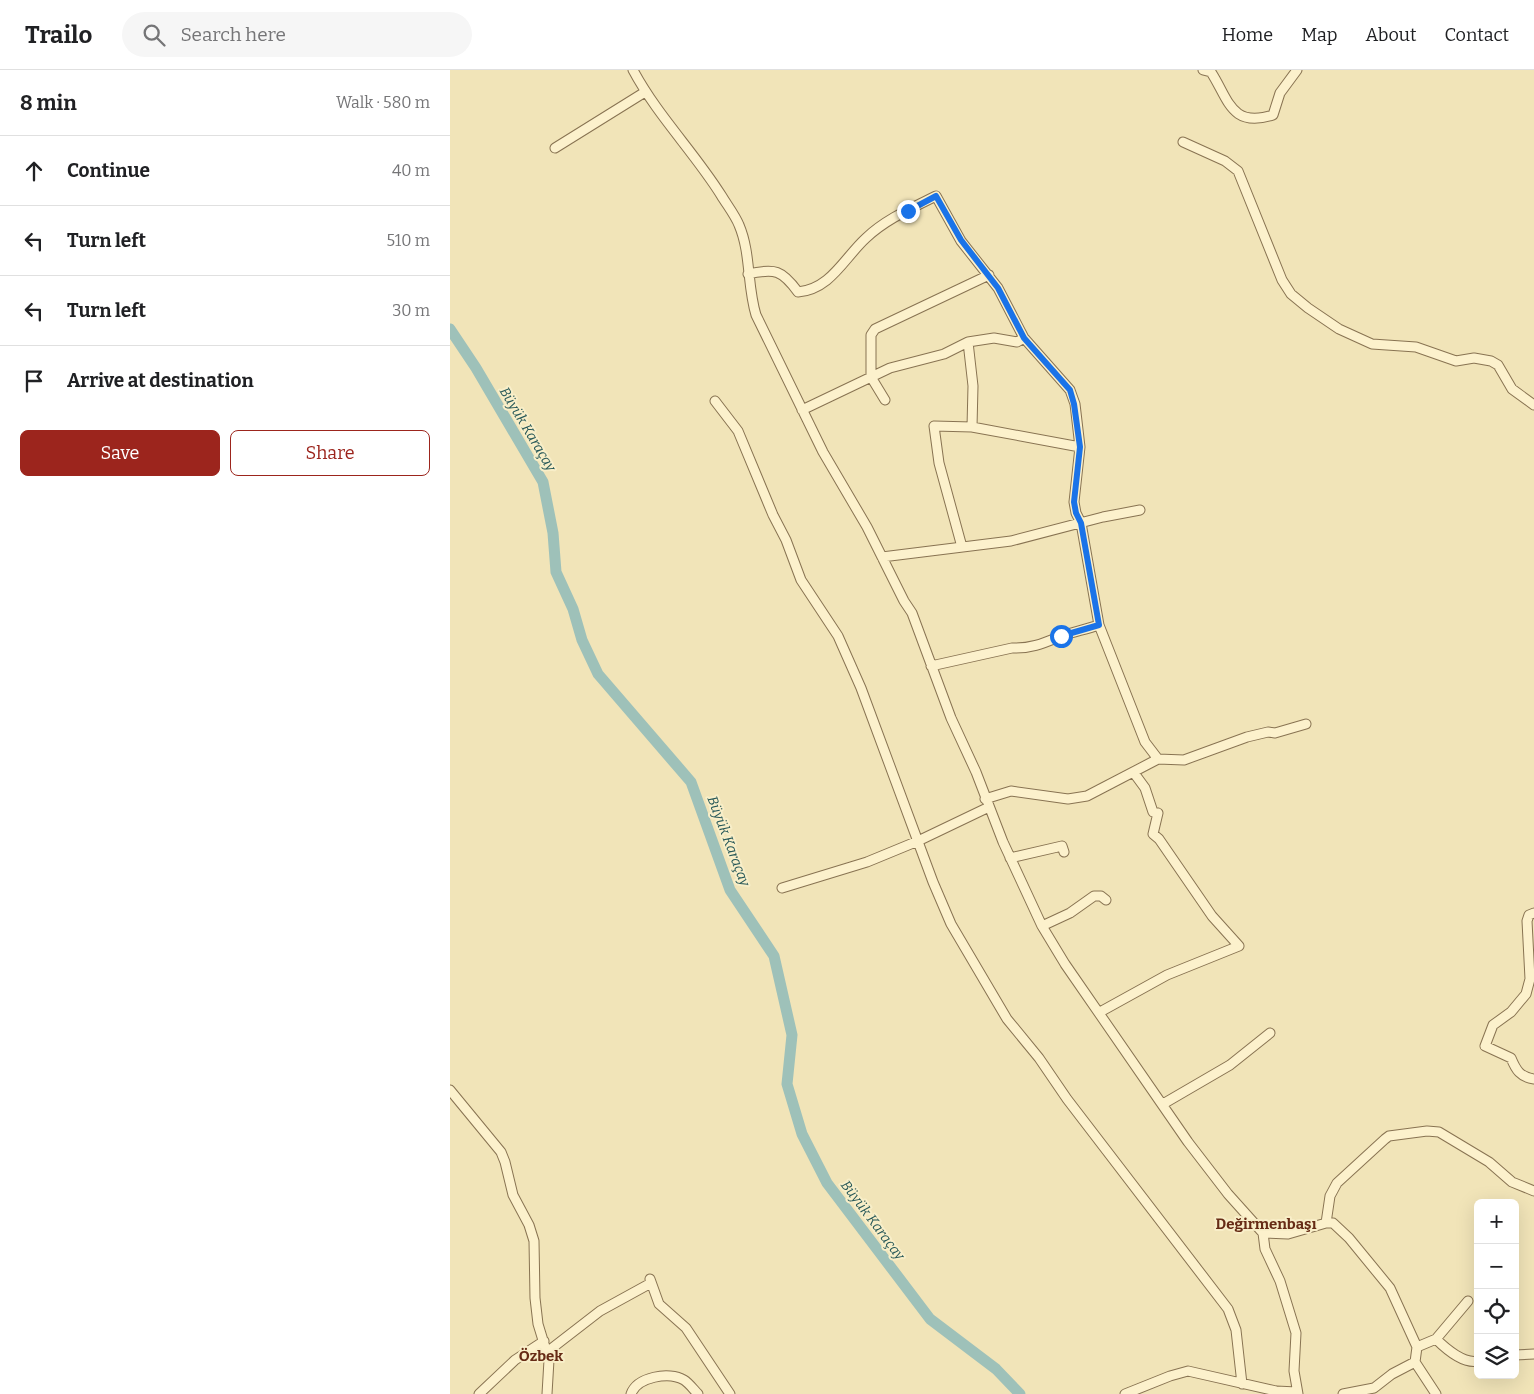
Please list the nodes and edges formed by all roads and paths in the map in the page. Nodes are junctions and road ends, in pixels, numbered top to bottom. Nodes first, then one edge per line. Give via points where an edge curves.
1 (633, 70) edge
2 (1203, 70) edge
3 (1298, 70) edge
4 (645, 92) junction
5 (1183, 142) dead end
6 (555, 148) dead end
7 (748, 274) junction
8 (989, 275) junction
9 (1024, 338) junction
10 (968, 342) junction
11 (871, 377) junction
12 (885, 400) dead end
13 (715, 401) dead end
14 (1534, 405) edge
15 (802, 410) junction
16 (972, 427) junction
17 (1080, 447) junction
18 (1140, 510) dead end
19 (1081, 523) junction
20 (962, 547) junction
21 (882, 557) junction
22 (1099, 625) junction
23 (931, 666) junction
24 (1306, 724) dead end
25 (1158, 759) junction
26 (1134, 773) junction
27 (987, 803) junction
28 (918, 841) junction
29 (1064, 852) dead end
30 (1010, 858) junction
31 (782, 888) dead end
32 (1106, 900) dead end
33 (1534, 913) edge
34 (1042, 926) junction
35 (1100, 1012) junction
36 (1270, 1033) dead end
37 (1534, 1079) edge
38 (450, 1090) edge
39 (1162, 1104) junction
40 (1534, 1191) edge
41 (1326, 1223) junction
42 (1263, 1233) junction
43 (1468, 1300) dead end
44 (1436, 1339) junction
45 (544, 1341) junction
46 (1417, 1347) junction
47 (547, 1352) junction
48 (1534, 1354) edge
49 (1519, 1355) edge
50 (1415, 1362) junction
51 (1474, 1362) edge
52 (1242, 1384) junction
53 (1297, 1393) edge
54 (479, 1394) edge
55 (547, 1394) edge
56 (631, 1394) edge
57 (698, 1394) edge
58 (730, 1394) edge
59 (1125, 1394) edge
60 (1342, 1394) edge
61 (1436, 1394) edge

1 - 4 street
2 - 3 street via 1211,72 1230,109 1237,115 1259,119 1273,115 1280,93
4 - 6 street
4 - 7 street via 704,169 739,224
5 - 14 street via 1238,170 1282,280 1308,308 1339,329 1372,344 1416,347 1456,361 1474,358 1498,365 1512,389
7 - 8 street via 775,271 786,276 798,292 809,291 826,282 866,238 893,218 936,196 961,240
7 - 15 street via 749,294 756,315
8 - 9 street
8 - 11 street via 875,329
9 - 10 street via 1017,342 994,338
9 - 17 street via 1070,390
10 - 11 street via 944,354 890,368
10 - 16 street via 973,386
11 - 12 street
11 - 15 street
13 - 28 street via 738,431 801,580 838,636 861,688
15 - 21 street
16 - 17 street
16 - 20 street via 934,426 939,463
17 - 19 street via 1074,502
18 - 19 street
19 - 20 street via 1011,542
19 - 22 street
20 - 21 street
21 - 23 street via 912,613
22 - 23 street via 1026,649 1012,648
22 - 25 street via 1145,742
23 - 27 street
24 - 25 street via 1247,737 1184,760
25 - 26 street
26 - 27 street via 1078,798 1011,791
26 - 35 street via 1145,788 1153,812 1158,813 1153,834 1212,916 1239,946 1167,975
27 - 28 street
27 - 30 street
28 - 31 street via 867,862
28 - 52 street via 951,924 1007,1019 1228,1310 1236,1330
29 - 30 street via 1062,846
30 - 34 street
32 - 34 street via 1094,896 1070,913
33 - 37 street via 1527,921 1530,979 1526,994 1494,1026 1486,1046 1511,1058 1516,1071
34 - 35 street
35 - 39 street
36 - 39 street via 1230,1065
38 - 45 street via 506,1162 513,1195 534,1241 535,1298
39 - 42 street via 1228,1194
40 - 41 street via 1512,1182 1489,1162 1439,1132 1431,1130 1389,1136 1337,1183 1330,1196
41 - 42 street via 1288,1234
41 - 46 street via 1333,1223 1349,1238 1390,1288
42 - 53 street via 1265,1249 1280,1281 1296,1333 1294,1371
43 - 44 street
44 - 46 street
44 - 51 street via 1461,1358
45 - 47 street
45 - 54 street via 509,1365
46 - 50 street
47 - 55 street
47 - 58 street via 600,1311 650,1281 659,1304 686,1328
48 - 49 street
50 - 60 street via 1374,1388
50 - 61 street
52 - 53 street
52 - 59 street via 1188,1372
56 - 57 street via 638,1384 672,1376 684,1380

